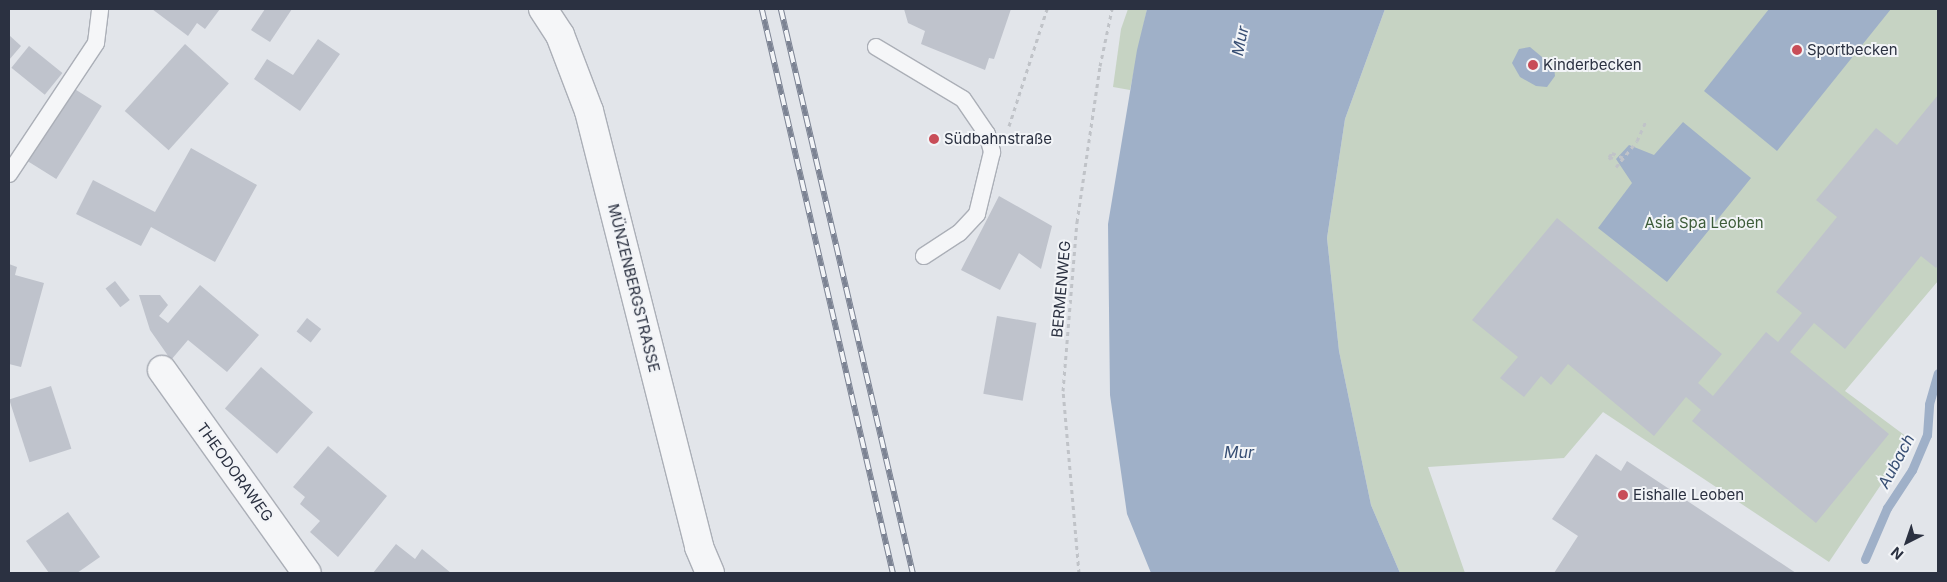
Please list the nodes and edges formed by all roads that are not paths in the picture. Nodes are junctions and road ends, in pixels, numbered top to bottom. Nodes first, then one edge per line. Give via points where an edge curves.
1 (100, 9) edge
2 (543, 9) edge
3 (876, 48) dead end
4 (9, 174) edge
5 (924, 256) dead end
6 (162, 370) dead end
7 (307, 573) edge
8 (710, 573) edge

1 - 4 lane via 96,43
2 - 8 street, MÜNZENBERGSTRASSE via 560,35 589,111 699,548
3 - 5 lane via 963,99 987,134 992,152 977,214 959,233
6 - 7 street, THEODORAWEG

